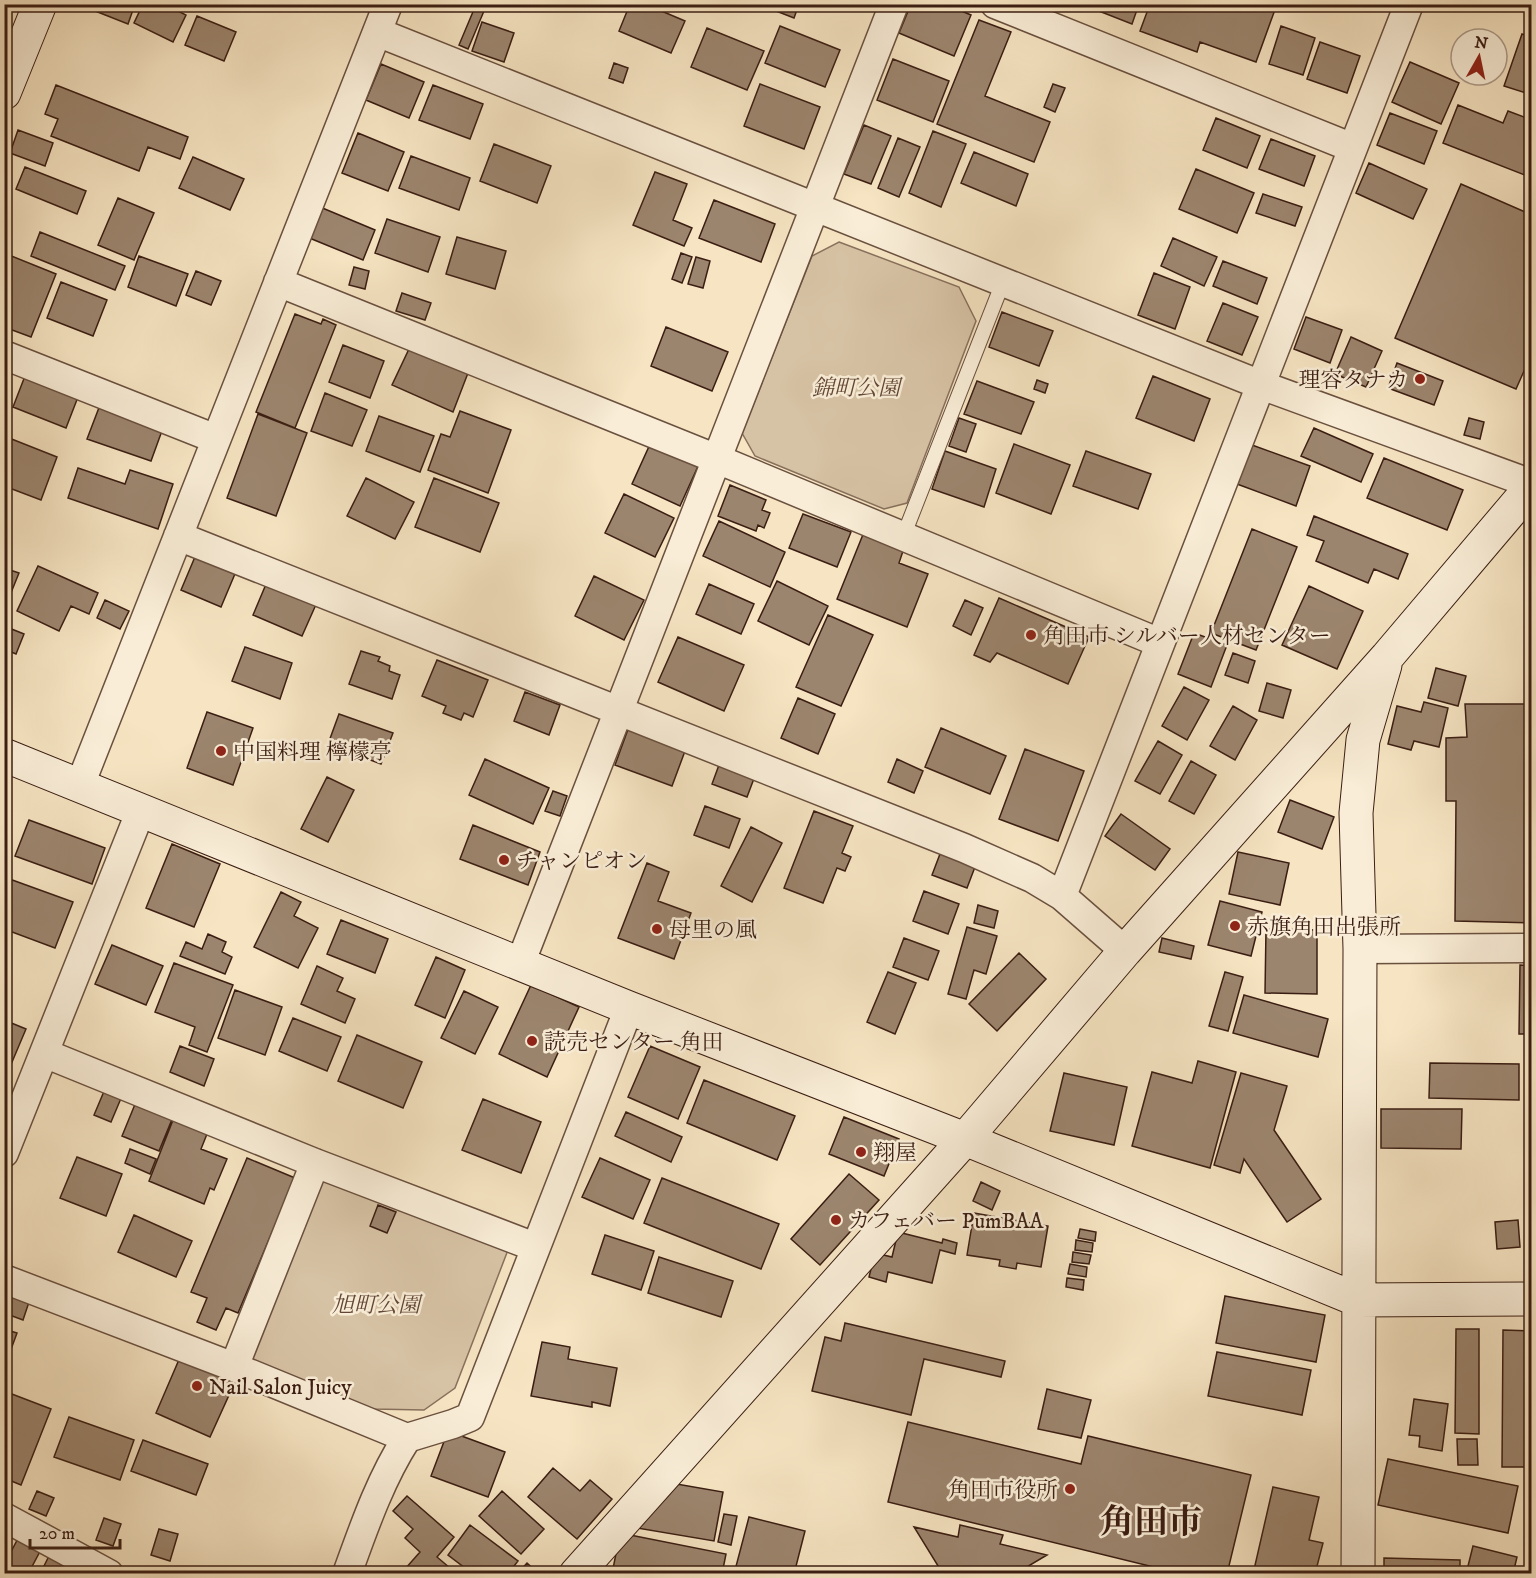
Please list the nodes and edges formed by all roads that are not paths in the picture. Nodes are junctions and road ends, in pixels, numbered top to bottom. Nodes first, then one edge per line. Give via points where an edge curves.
1 (40, 4) edge
2 (388, 4) edge
3 (894, 4) edge
4 (995, 4) edge
5 (1409, 4) edge
6 (377, 32) junction
7 (4, 93) edge
8 (1353, 148) junction
9 (815, 207) junction
10 (278, 282) junction
11 (1003, 282) junction
12 (4, 355) edge
13 (1261, 385) junction
14 (216, 439) junction
15 (717, 459) junction
16 (1532, 485) edge
17 (178, 536) junction
18 (903, 537) junction
19 (1160, 643) junction
20 (1387, 657) junction
21 (619, 710) junction
22 (4, 755) edge
23 (80, 785) junction
24 (141, 810) junction
25 (1062, 896) junction
26 (1532, 948) edge
27 (1360, 949) junction
28 (1125, 951) junction
29 (520, 964) junction
30 (629, 1008) junction
31 (44, 1053) junction
32 (965, 1139) junction
33 (4, 1153) edge
34 (315, 1163) junction
35 (535, 1247) junction
36 (4, 1279) edge
37 (1532, 1299) edge
38 (1358, 1300) junction
39 (234, 1367) junction
40 (406, 1438) junction
41 (4, 1517) edge
42 (109, 1574) edge
43 (347, 1574) edge
44 (576, 1574) edge
45 (1358, 1574) edge

1 - 7 street
2 - 6 street
3 - 9 street
4 - 8 street
5 - 8 street
6 - 9 street
6 - 10 street
8 - 13 street
9 - 11 street
9 - 15 street
10 - 14 street
10 - 15 street
11 - 13 street
11 - 18 lane
12 - 14 street
13 - 16 street
13 - 19 street
14 - 17 street
15 - 18 street
15 - 21 street
16 - 20 street
17 - 21 street
17 - 23 street
18 - 19 street
19 - 25 street
20 - 27 street via 1363,740 1356,813
20 - 28 street
21 - 25 street via 964,848
21 - 29 street
22 - 23 street
23 - 24 street
24 - 29 street
24 - 31 street
25 - 28 street
26 - 27 street
27 - 38 street
28 - 32 street
29 - 30 street
30 - 32 street
30 - 35 street
31 - 33 street
31 - 34 street
32 - 38 street
32 - 44 street
34 - 35 street
34 - 39 street
35 - 40 street via 470,1417
36 - 39 street
37 - 38 street
38 - 45 street
39 - 40 street
40 - 43 street via 375,1497
41 - 42 street

